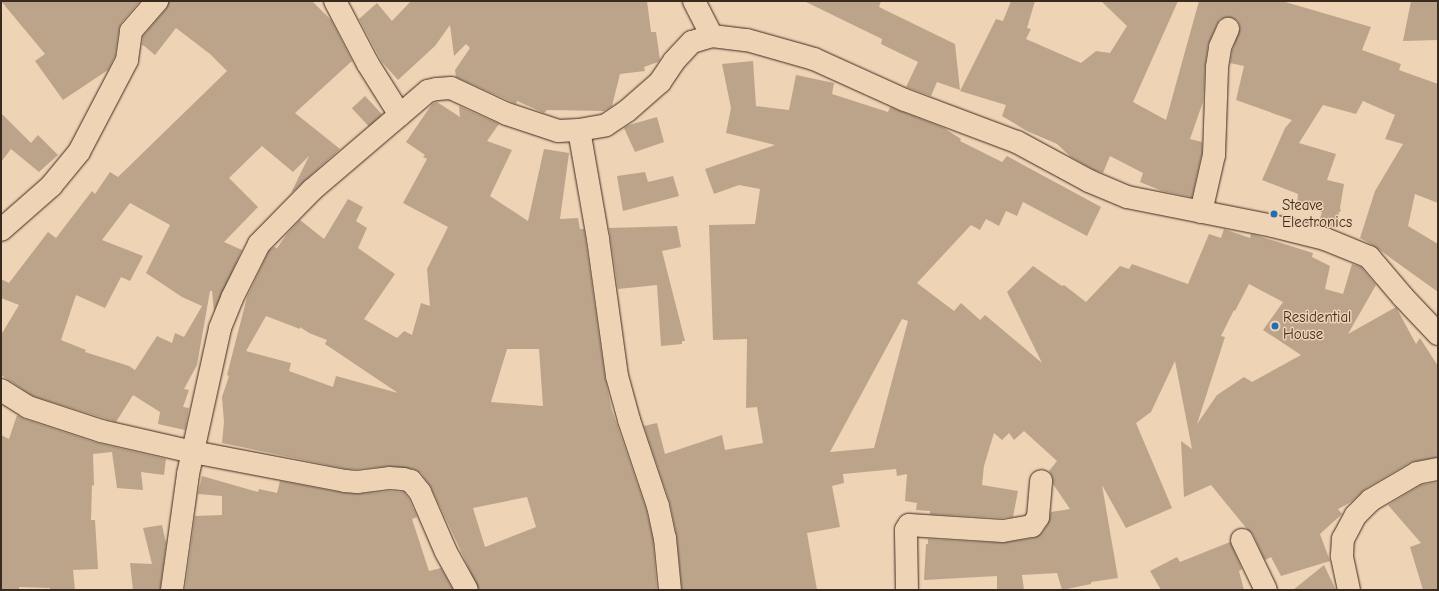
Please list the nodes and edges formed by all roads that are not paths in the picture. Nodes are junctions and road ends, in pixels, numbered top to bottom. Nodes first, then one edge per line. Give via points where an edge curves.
1 (157, 1) edge
2 (335, 1) edge
3 (694, 1) edge
4 (1228, 29) dead end
5 (712, 36) junction
6 (400, 115) junction
7 (580, 130) junction
8 (1201, 212) junction
9 (1, 230) edge
10 (1438, 334) edge
11 (1, 390) edge
12 (193, 452) junction
13 (1438, 468) edge
14 (1041, 481) dead end
15 (1242, 540) dead end
16 (172, 590) edge
17 (467, 590) edge
18 (670, 590) edge
19 (907, 590) edge
20 (1266, 590) edge
21 (1349, 590) edge

1 - 9 street via 130,31 125,66 79,152 51,186
2 - 6 street via 368,64
3 - 5 street
4 - 8 street via 1220,47 1216,67 1214,155
5 - 7 street via 692,42 674,61 660,82 627,111 606,125
5 - 8 street via 747,40 814,59 905,100 1017,142 1089,181 1127,196
6 - 7 street via 428,91 451,88 530,123 558,131
6 - 12 street via 312,190 259,244 220,328
7 - 18 street via 617,376 659,512 665,538
8 - 10 street via 1325,239 1369,257
11 - 12 street via 28,407 101,431
12 - 16 street
12 - 17 street via 345,481 403,478 411,482 420,492 446,552
13 - 21 street via 1417,473 1371,500 1356,515 1344,539 1342,556
14 - 19 street via 1038,517 1032,526 1003,531 909,526 906,530
15 - 20 street

